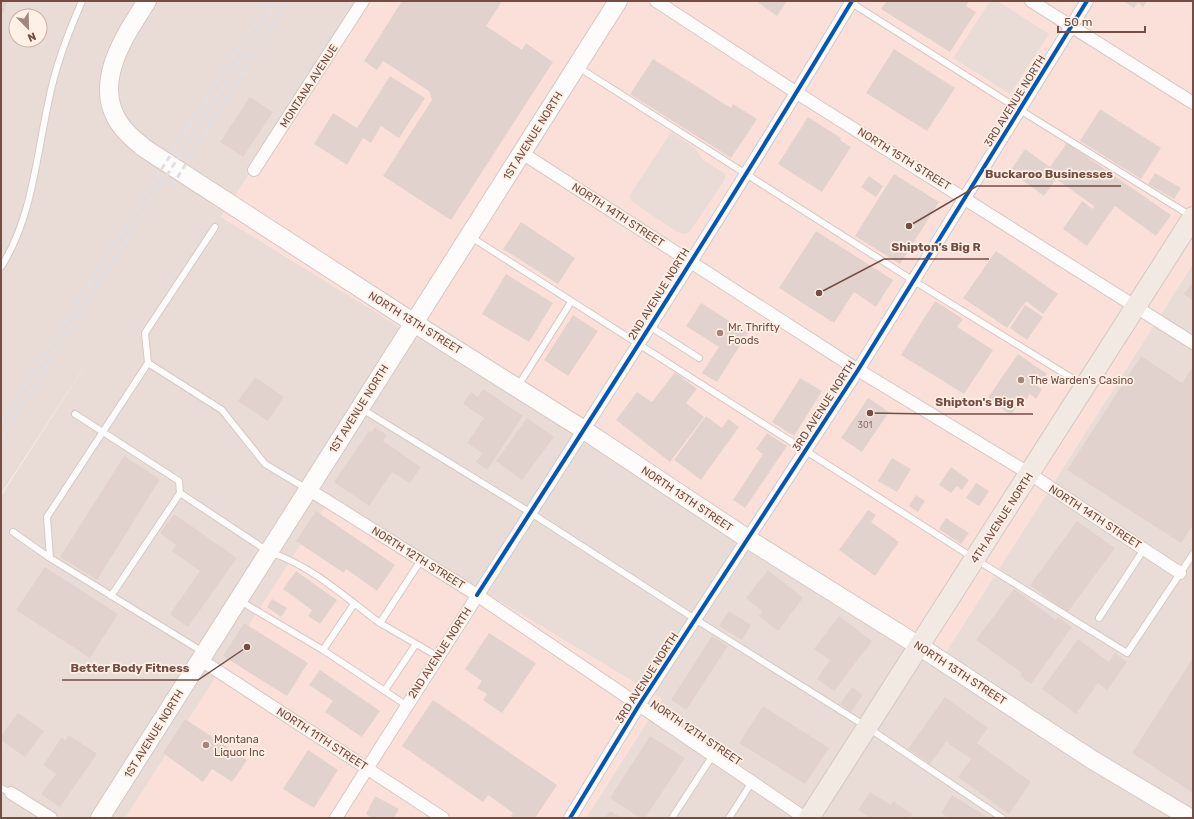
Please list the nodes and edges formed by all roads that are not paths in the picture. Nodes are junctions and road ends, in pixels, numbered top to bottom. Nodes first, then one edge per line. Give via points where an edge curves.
1 (82, 1) edge
2 (147, 1) edge
3 (364, 1) edge
4 (618, 1) edge
5 (656, 1) edge
6 (851, 1) edge
7 (1031, 1) edge
8 (1087, 1) edge
9 (1071, 27) junction
10 (577, 66) junction
11 (797, 92) junction
12 (1193, 103) edge
13 (1020, 110) junction
14 (522, 153) junction
15 (254, 170) dead end
16 (745, 174) junction
17 (966, 198) junction
18 (1193, 217) edge
19 (215, 227) dead end
20 (469, 236) junction
21 (690, 262) junction
22 (1, 266) edge
23 (914, 280) junction
24 (571, 302) junction
25 (1135, 306) junction
26 (414, 323) junction
27 (650, 326) junction
28 (1193, 343) edge
29 (638, 345) junction
30 (699, 358) dead end
31 (148, 363) junction
32 (858, 370) junction
33 (1085, 386) junction
34 (517, 388) junction
35 (360, 408) junction
36 (75, 414) dead end
37 (584, 430) junction
38 (102, 432) junction
39 (806, 451) junction
40 (1030, 474) junction
41 (308, 489) junction
42 (180, 494) junction
43 (531, 513) junction
44 (13, 532) dead end
45 (748, 539) junction
46 (1144, 549) junction
47 (269, 552) junction
48 (1193, 554) edge
49 (50, 558) junction
50 (421, 560) junction
51 (975, 560) junction
52 (1180, 573) junction
53 (477, 595) junction
54 (111, 596) junction
55 (238, 600) junction
56 (354, 604) junction
57 (1099, 618) dead end
58 (695, 619) junction
59 (380, 624) junction
60 (416, 644) junction
61 (919, 646) junction
62 (323, 650) junction
63 (203, 656) junction
64 (438, 656) junction
65 (385, 690) junction
66 (639, 704) junction
67 (406, 705) junction
68 (867, 727) junction
69 (713, 755) junction
70 (367, 768) junction
71 (752, 782) junction
72 (6, 791) edge
73 (51, 818) edge
74 (100, 818) edge
75 (336, 818) edge
76 (443, 818) edge
77 (570, 818) edge
78 (672, 818) edge
79 (729, 818) edge
80 (805, 818) edge
81 (809, 818) edge
82 (1002, 818) edge
83 (1190, 818) edge

1 - 22 lane via 61,51 29,204 8,256
2 - 26 street, NORTH 13TH STREET via 119,48 110,78 111,103 119,122 132,138 186,176
3 - 15 street, MONTANA AVENUE
4 - 10 street, 1ST AVENUE NORTH
5 - 11 street, NORTH 15TH STREET
6 - 11 street, 2ND AVENUE NORTH
6 - 13 lane
7 - 9 street
8 - 9 street, 3RD AVENUE NORTH
9 - 12 street
9 - 13 street, 3RD AVENUE NORTH
10 - 14 street, 1ST AVENUE NORTH
10 - 16 lane
11 - 16 street, 2ND AVENUE NORTH
11 - 17 street, NORTH 15TH STREET
13 - 17 street, 3RD AVENUE NORTH
13 - 18 lane
14 - 20 street, 1ST AVENUE NORTH
14 - 21 street, NORTH 14TH STREET
16 - 21 street, 2ND AVENUE NORTH
16 - 23 lane
17 - 23 street, 3RD AVENUE NORTH
17 - 25 street, NORTH 15TH STREET
18 - 25 main road, 4TH AVENUE NORTH
19 - 31 lane via 145,333
20 - 24 lane
20 - 26 street, 1ST AVENUE NORTH
21 - 27 street, 2ND AVENUE NORTH
21 - 32 street, NORTH 14TH STREET
23 - 32 street, 3RD AVENUE NORTH
23 - 33 lane
24 - 29 lane
24 - 34 lane
25 - 28 street, NORTH 15TH STREET
25 - 33 main road, 4TH AVENUE NORTH
26 - 34 street, NORTH 13TH STREET
26 - 35 street, 1ST AVENUE NORTH
27 - 29 street, 2ND AVENUE NORTH
27 - 30 lane
29 - 37 street, 2ND AVENUE NORTH
29 - 39 lane
31 - 38 lane
31 - 41 lane via 222,410 265,464
32 - 39 street, 3RD AVENUE NORTH
32 - 40 street, NORTH 14TH STREET
33 - 40 main road, 4TH AVENUE NORTH
34 - 37 street, NORTH 13TH STREET
35 - 41 street, 1ST AVENUE NORTH
35 - 43 lane
36 - 38 lane
37 - 43 street, 2ND AVENUE NORTH
37 - 45 street, NORTH 13TH STREET
38 - 42 lane via 179,481
38 - 49 lane via 47,517
39 - 45 street, 3RD AVENUE NORTH
39 - 51 lane
40 - 46 street, NORTH 14TH STREET
40 - 51 main road, 4TH AVENUE NORTH
41 - 47 street, 1ST AVENUE NORTH
41 - 50 street, NORTH 12TH STREET
42 - 47 lane
42 - 54 lane
43 - 53 street, 2ND AVENUE NORTH
43 - 58 lane
44 - 49 lane
45 - 58 street, 3RD AVENUE NORTH
45 - 61 street, NORTH 13TH STREET
46 - 52 street, NORTH 14TH STREET
46 - 57 lane
47 - 55 street, 1ST AVENUE NORTH
47 - 56 lane via 285,557 329,584
48 - 52 lane
49 - 54 lane
50 - 53 street, NORTH 12TH STREET
50 - 59 lane
51 - 52 lane via 1127,653
51 - 61 main road, 4TH AVENUE NORTH
53 - 64 street, 2ND AVENUE NORTH
53 - 66 street, NORTH 12TH STREET
54 - 63 lane
55 - 62 lane
55 - 63 street, 1ST AVENUE NORTH
56 - 59 lane
56 - 62 lane
58 - 66 street, 3RD AVENUE NORTH
58 - 68 lane
59 - 60 lane
60 - 64 lane
60 - 65 lane
61 - 68 main road, 4TH AVENUE NORTH
61 - 83 street, NORTH 13TH STREET via 1091,759
62 - 65 lane
63 - 70 street, NORTH 11TH STREET
63 - 74 street, 1ST AVENUE NORTH
64 - 67 street, 2ND AVENUE NORTH
65 - 67 lane
66 - 69 street, NORTH 12TH STREET
66 - 77 street, 3RD AVENUE NORTH
67 - 70 street, 2ND AVENUE NORTH
68 - 81 main road, 4TH AVENUE NORTH
68 - 82 lane
69 - 71 street, NORTH 12TH STREET
69 - 78 lane
70 - 75 street, 2ND AVENUE NORTH
70 - 76 street, NORTH 11TH STREET
71 - 79 lane
71 - 80 street, NORTH 12TH STREET
72 - 73 street

